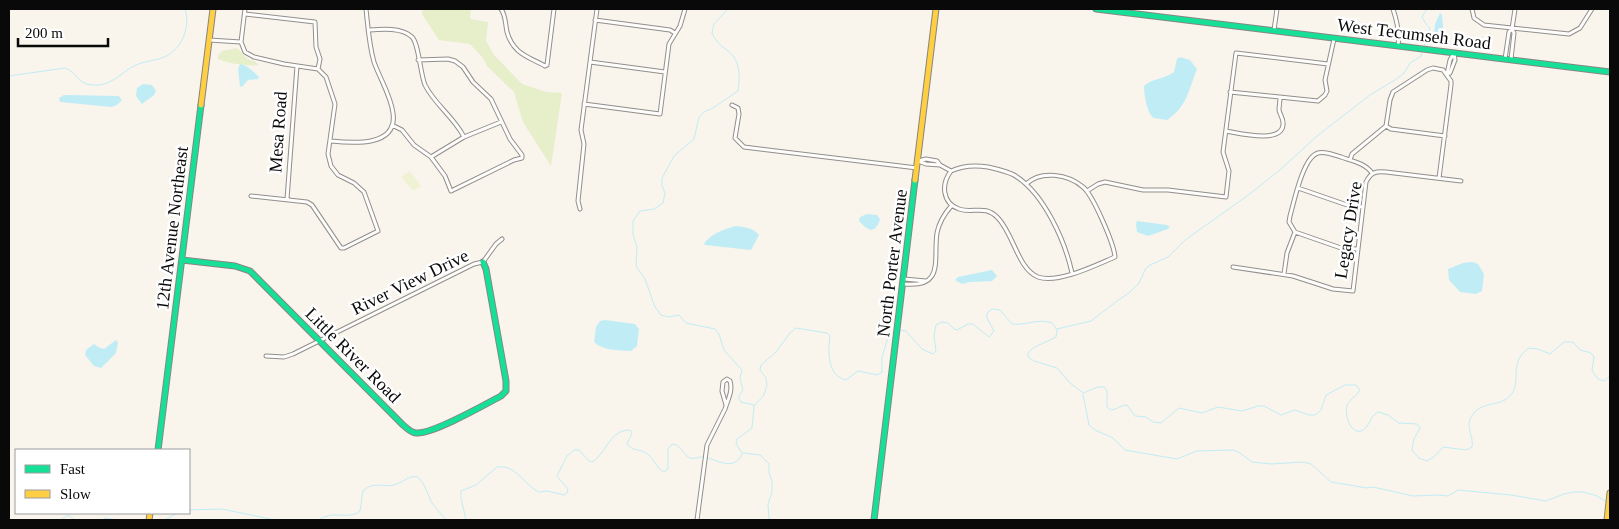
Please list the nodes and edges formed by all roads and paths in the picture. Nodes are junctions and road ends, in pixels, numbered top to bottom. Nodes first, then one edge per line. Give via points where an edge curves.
1 (213, 9) edge
2 (245, 9) edge
3 (366, 9) edge
4 (501, 9) edge
5 (554, 9) edge
6 (597, 9) edge
7 (685, 9) edge
8 (936, 9) edge
9 (1096, 9) edge
10 (1277, 9) edge
11 (1392, 9) edge
12 (1472, 9) edge
13 (1515, 9) edge
14 (1592, 9) edge
15 (1124, 10) edge
16 (244, 14) junction
17 (595, 20) junction
18 (1512, 29) junction
19 (368, 30) junction
20 (1274, 32) junction
21 (675, 33) junction
22 (1334, 39) junction
23 (209, 40) junction
24 (241, 42) junction
25 (1398, 46) junction
26 (1454, 53) junction
27 (418, 60) junction
28 (1508, 60) junction
29 (590, 62) junction
30 (1328, 64) junction
31 (297, 66) junction
32 (318, 69) junction
33 (665, 72) junction
34 (1610, 72) edge
35 (1447, 74) junction
36 (1230, 92) junction
37 (1280, 98) junction
38 (584, 104) junction
39 (732, 105) dead end
40 (501, 122) junction
41 (392, 125) junction
42 (1386, 126) junction
43 (1226, 131) junction
44 (1444, 136) junction
45 (464, 137) junction
46 (330, 141) junction
47 (431, 157) junction
48 (1350, 160) junction
49 (918, 161) junction
50 (918, 168) junction
51 (951, 172) junction
52 (1372, 173) junction
53 (1439, 178) junction
54 (1461, 181) dead end
55 (1026, 184) junction
56 (1298, 188) junction
57 (1087, 190) junction
58 (251, 196) dead end
59 (286, 199) junction
60 (952, 205) junction
61 (1363, 207) junction
62 (580, 210) dead end
63 (1295, 232) junction
64 (502, 239) dead end
65 (1357, 250) junction
66 (182, 260) junction
67 (483, 262) junction
68 (1233, 267) dead end
69 (1072, 274) junction
70 (1284, 274) junction
71 (904, 281) junction
72 (320, 340) junction
73 (266, 356) dead end
74 (726, 404) junction
75 (158, 449) edge
76 (1610, 493) edge
77 (1609, 503) edge
78 (696, 520) edge
79 (874, 520) edge
80 (1607, 520) edge

1 - 23 main road, 12th Avenue Northeast
2 - 16 street
3 - 19 street
4 - 5 street via 514,46 524,56 544,66 547,64
6 - 17 street
7 - 21 street
8 - 49 main road, North Porter Avenue
9 - 15 main road, West Tecumseh Road
10 - 20 street
11 - 25 street via 1398,22
12 - 18 street via 1474,18 1481,24
13 - 18 street
14 - 18 street via 1580,28 1569,34
15 - 20 main road, West Tecumseh Road
16 - 24 street
16 - 32 street via 316,22
17 - 21 street
17 - 29 street
18 - 28 street via 1509,32
19 - 27 street via 407,33 415,40
19 - 41 street via 374,61 393,112
20 - 22 main road, West Tecumseh Road
21 - 33 street via 669,44
22 - 25 main road, West Tecumseh Road
22 - 30 street
23 - 24 street
23 - 66 main road, 12th Avenue Northeast
24 - 31 street via 249,55
25 - 26 main road, West Tecumseh Road
26 - 28 main road, West Tecumseh Road
26 - 35 street
27 - 40 street via 448,59 459,63 491,99
27 - 45 street via 430,93 458,125
28 - 34 main road, West Tecumseh Road
29 - 33 street
29 - 38 street
30 - 36 street via 1236,53
30 - 37 street via 1327,91 1322,99 1314,102
31 - 32 street
31 - 59 street, Mesa Road
32 - 46 street via 326,77 335,104
33 - 38 street via 660,114
35 - 42 street via 1438,68 1428,70 1393,92
35 - 44 street via 1451,85
36 - 37 street
36 - 43 street
37 - 43 street via 1283,126 1279,133 1267,137
38 - 62 street
39 - 50 street via 738,108 739,114 735,138 744,147
40 - 45 street
40 - 47 street via 522,157 520,159 450,191
41 - 46 street via 380,139 372,142
41 - 47 street
42 - 44 street via 1391,130
42 - 48 street via 1352,154
43 - 57 street via 1223,152 1229,171 1226,196 1143,190 1105,182
44 - 53 street
45 - 47 street
46 - 59 street via 330,166 338,176 364,192 377,232 341,248 312,205
48 - 52 street
48 - 56 street via 1326,153 1312,155
49 - 50 main road, North Porter Avenue
49 - 51 street via 940,165
50 - 71 main road, North Porter Avenue
51 - 55 street via 963,167 982,166 1013,174
51 - 60 street via 944,188
52 - 53 street, Legacy Drive
52 - 61 street, Legacy Drive via 1366,182
53 - 54 street, Legacy Drive
55 - 57 street via 1038,176 1056,176 1074,181
55 - 69 street via 1050,217
56 - 61 street via 1350,206
56 - 63 street via 1290,216
57 - 69 street via 1115,257
58 - 59 street
60 - 69 street via 964,210 980,209 993,213 1006,228 1021,261 1033,274 1045,278
60 - 71 street via 937,232 936,269 931,277 927,281
61 - 65 street, Legacy Drive
63 - 65 street via 1341,248
63 - 70 street
64 - 67 street
65 - 70 street, Legacy Drive via 1353,291 1333,289
66 - 72 main road, Little River Road via 249,270
66 - 75 main road, 12th Avenue Northeast
67 - 72 street, River View Drive
67 - 72 main road, Little River Road via 506,391 438,427 417,433 408,430
68 - 70 street
71 - 79 main road, North Porter Avenue
72 - 73 street, River View Drive via 288,356
74 - 74 street via 731,389 727,379 722,388
74 - 78 street via 706,445
76 - 77 main road
77 - 80 main road

